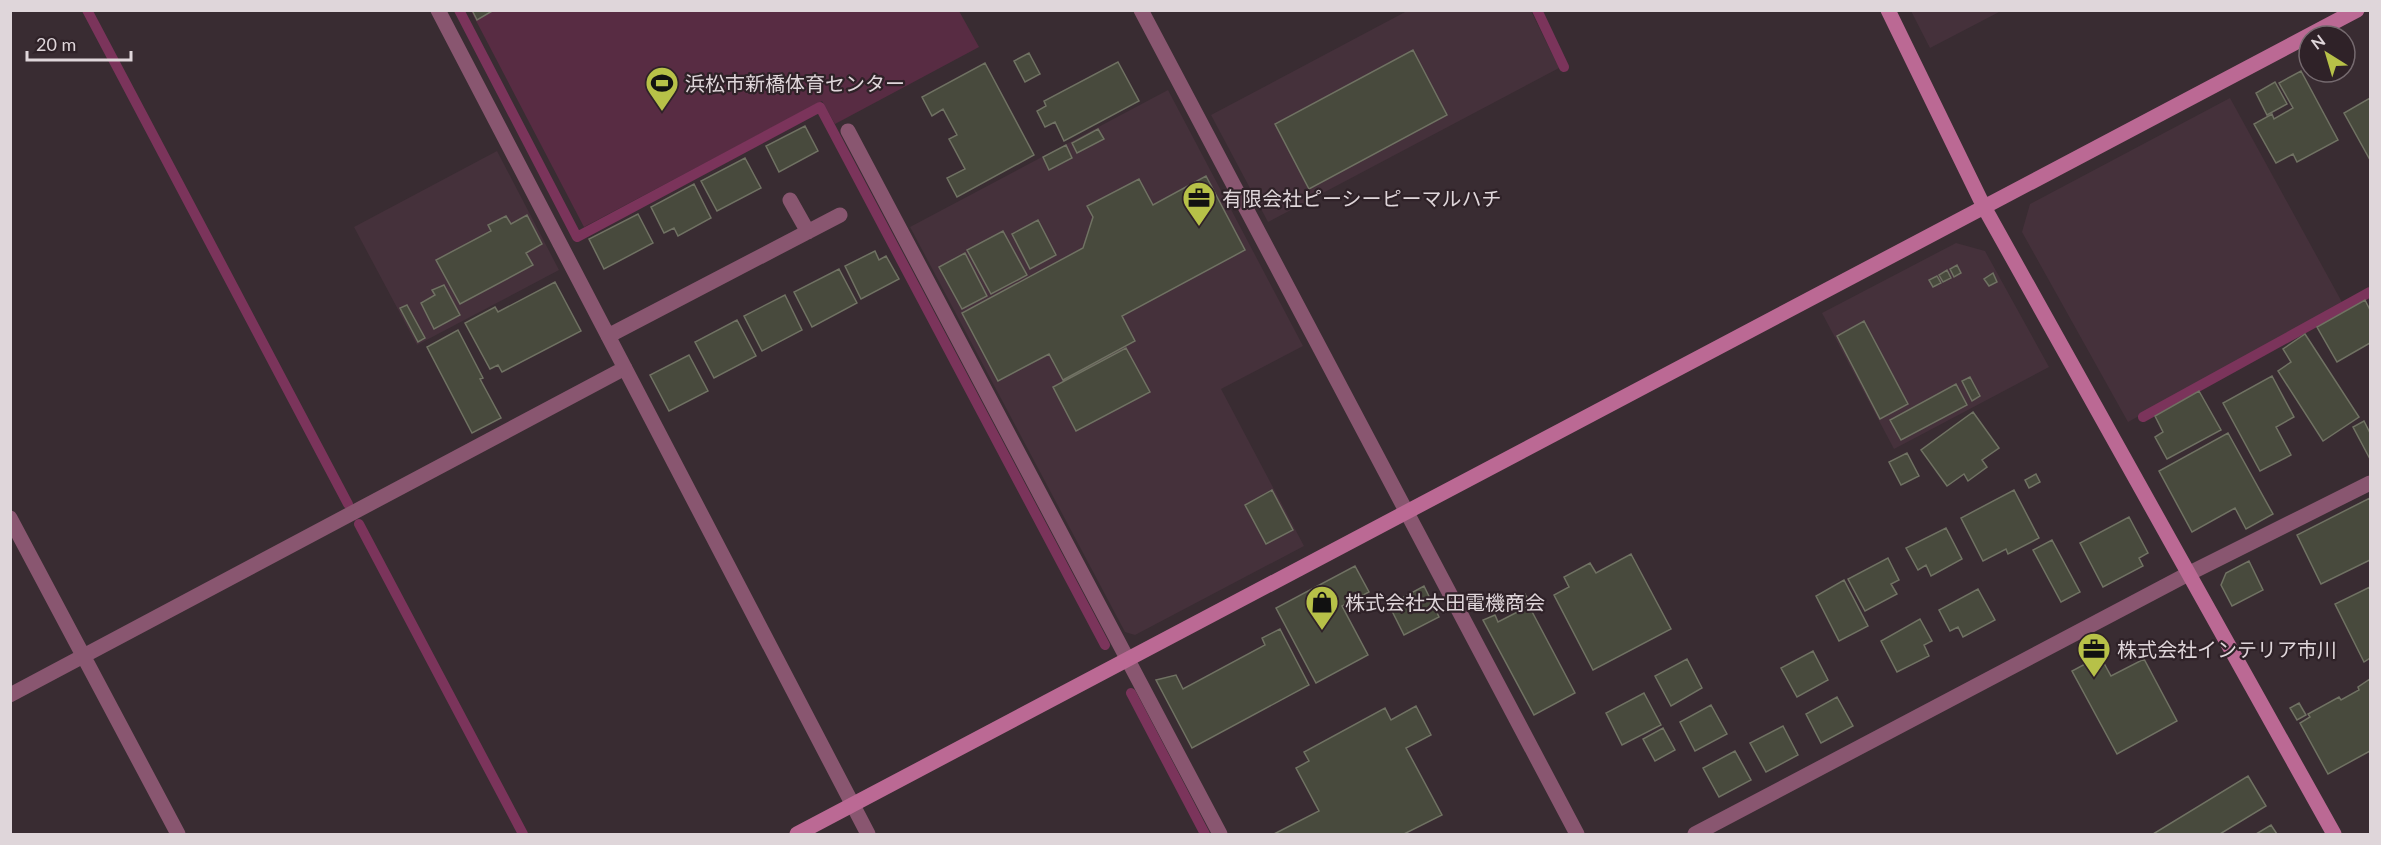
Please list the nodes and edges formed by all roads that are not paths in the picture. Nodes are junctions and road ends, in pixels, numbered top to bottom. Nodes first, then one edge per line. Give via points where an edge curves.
1 (438, 10) edge
2 (1141, 10) edge
3 (1888, 10) edge
4 (2357, 10) edge
5 (848, 131) dead end
6 (790, 200) dead end
7 (1984, 207) junction
8 (840, 214) dead end
9 (807, 232) junction
10 (608, 336) junction
11 (625, 368) junction
12 (2370, 483) edge
13 (1406, 513) junction
14 (10, 518) edge
15 (2188, 574) junction
16 (84, 656) junction
17 (1127, 660) junction
18 (10, 695) edge
19 (853, 805) junction
20 (178, 834) edge
21 (797, 834) edge
22 (868, 834) edge
23 (1220, 834) edge
24 (1577, 834) edge
25 (1695, 834) edge
26 (2334, 834) edge

1 - 10 street
2 - 13 street
3 - 7 street
4 - 7 street
5 - 17 street
6 - 9 street
7 - 13 street
7 - 15 street
8 - 9 street
9 - 10 street
10 - 11 street
11 - 16 street
11 - 19 street
12 - 15 street
13 - 17 street
13 - 24 street
14 - 16 street
15 - 25 street
15 - 26 street
16 - 18 street
16 - 20 street
17 - 19 street
17 - 23 street
19 - 21 street
19 - 22 street

